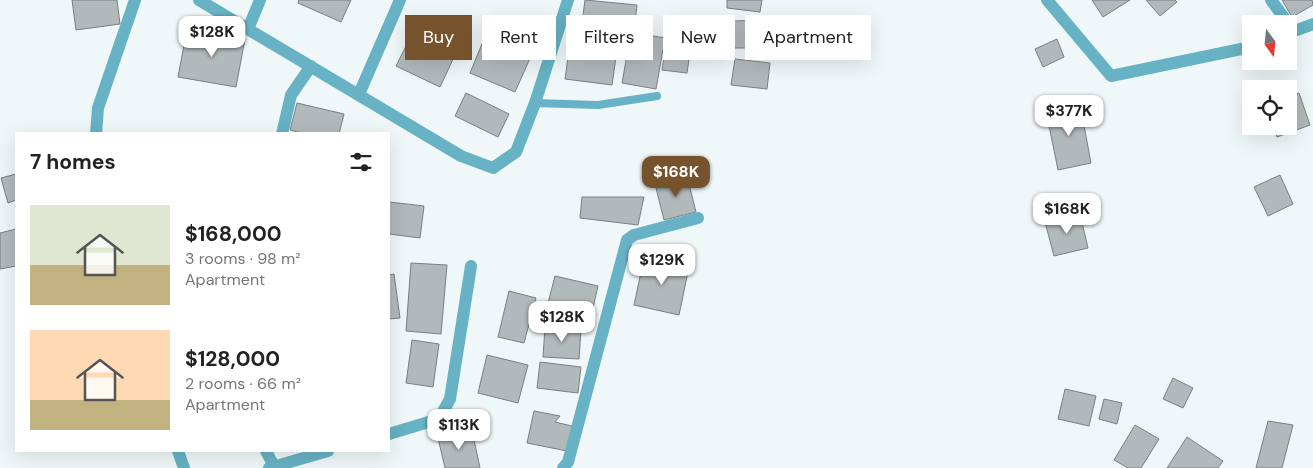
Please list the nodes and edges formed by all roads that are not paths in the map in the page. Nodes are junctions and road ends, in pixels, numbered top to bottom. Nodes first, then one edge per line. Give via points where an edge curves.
1 (135, 0) edge
2 (199, 0) edge
3 (260, 0) edge
4 (400, 0) edge
5 (568, 0) edge
6 (1048, 0) edge
7 (1271, 0) edge
8 (1280, 15) edge
9 (1313, 24) edge
10 (248, 29) junction
11 (1298, 29) edge
12 (1242, 49) edge
13 (311, 66) junction
14 (359, 94) junction
15 (657, 96) dead end
16 (535, 103) junction
17 (96, 132) edge
18 (282, 132) edge
19 (698, 218) dead end
20 (471, 266) dead end
21 (390, 434) edge
22 (178, 452) edge
23 (266, 452) edge
24 (325, 452) edge
25 (184, 468) edge
26 (273, 468) edge
27 (563, 468) edge

1 - 17 street via 98,108
2 - 10 street
3 - 10 street
4 - 14 street
5 - 16 street
6 - 12 street via 1110,76
7 - 8 street
9 - 11 street
10 - 13 street
13 - 14 street
13 - 18 street via 291,95
14 - 16 street via 461,156 493,168 516,152
15 - 16 lane via 598,105
19 - 27 street via 634,235 627,240 568,462
20 - 21 street via 450,399 440,417 432,422
22 - 25 street
23 - 26 street
24 - 26 street

